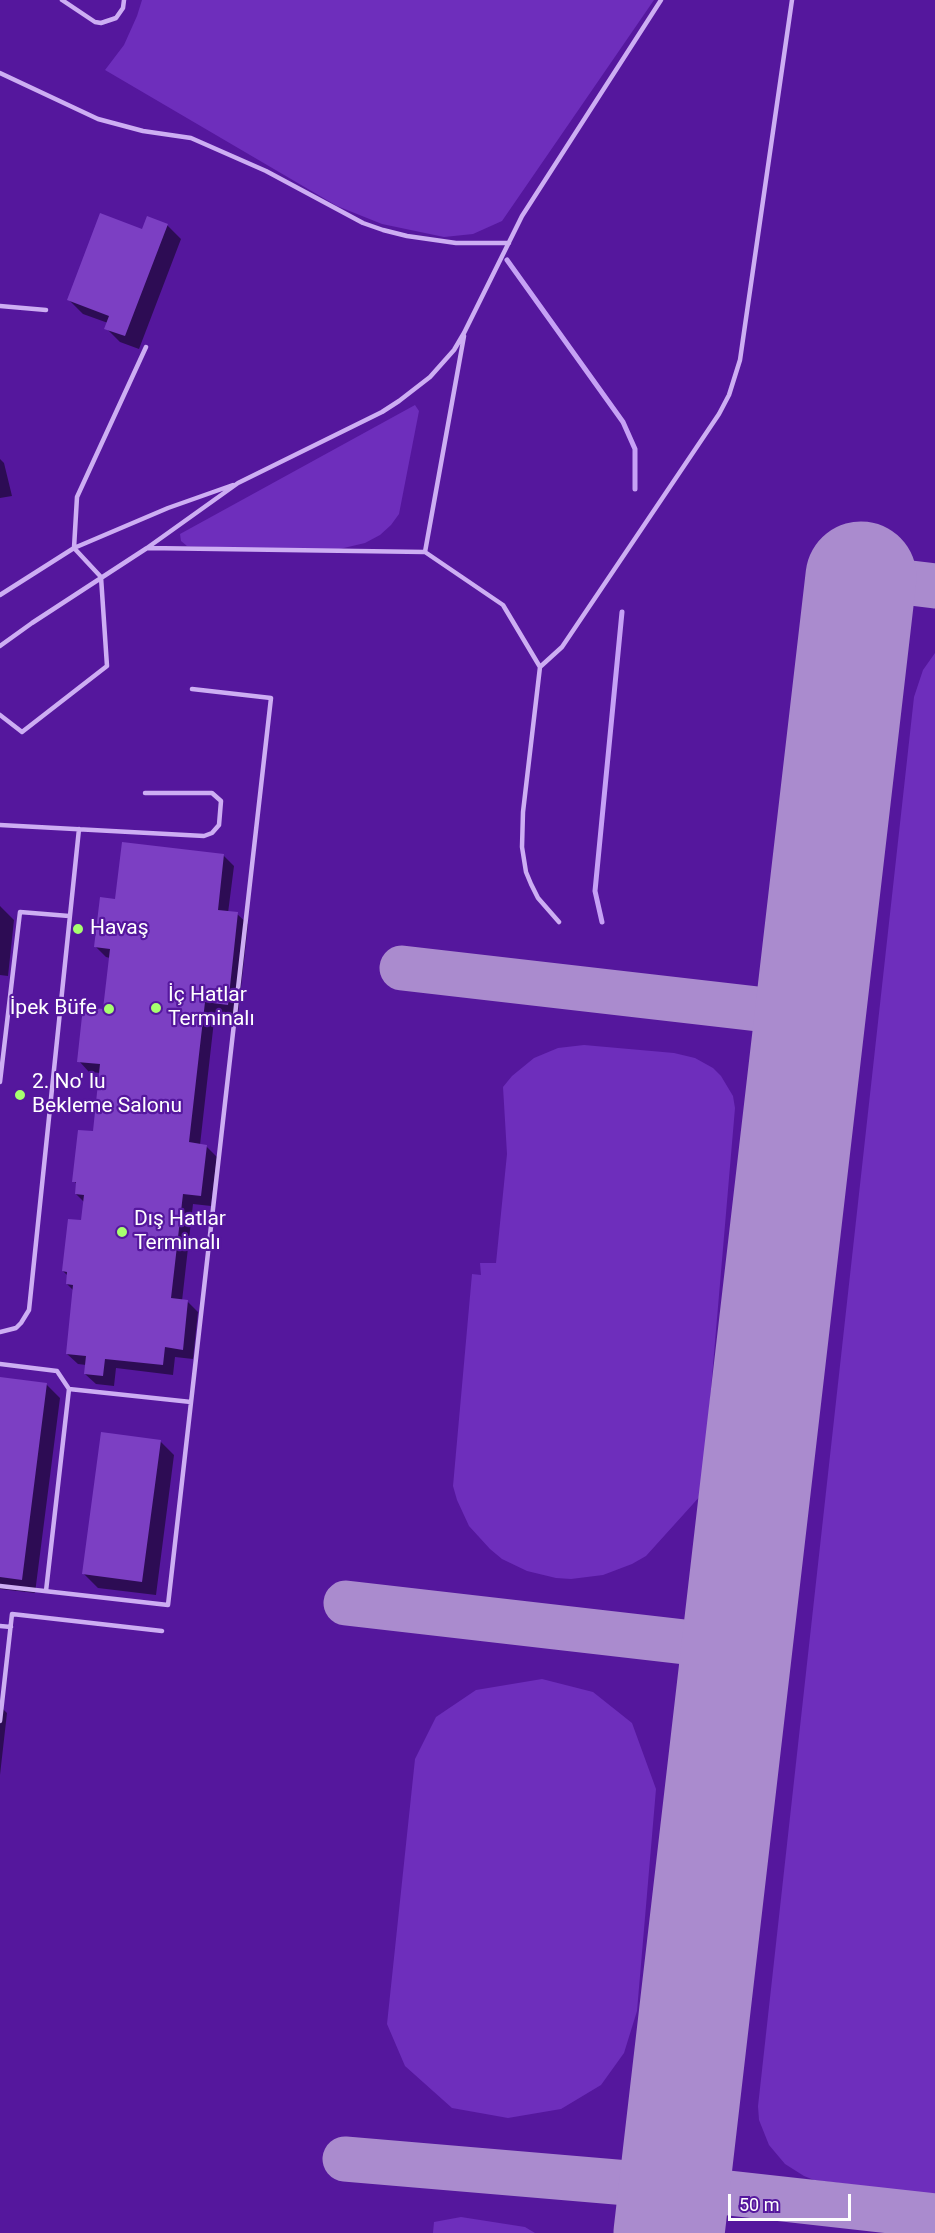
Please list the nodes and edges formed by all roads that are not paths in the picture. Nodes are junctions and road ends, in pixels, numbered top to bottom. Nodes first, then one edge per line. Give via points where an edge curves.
1 (62, 0) edge
2 (124, 0) edge
3 (661, 0) edge
4 (792, 0) edge
5 (0, 73) edge
6 (509, 243) junction
7 (0, 306) edge
8 (46, 310) dead end
9 (464, 333) junction
10 (146, 347) dead end
11 (238, 483) junction
12 (74, 548) junction
13 (147, 549) junction
14 (425, 552) junction
15 (101, 578) junction
16 (0, 596) edge
17 (0, 646) edge
18 (540, 667) junction
19 (192, 689) dead end
20 (0, 715) edge
21 (145, 793) dead end
22 (0, 825) edge
23 (79, 829) junction
24 (69, 916) junction
25 (559, 922) dead end
26 (0, 1082) edge
27 (0, 1332) edge
28 (0, 1365) edge
29 (69, 1389) junction
30 (191, 1402) junction
31 (0, 1586) edge
32 (46, 1591) junction
33 (0, 1626) edge
34 (10, 1627) junction
35 (162, 1631) dead end
36 (3, 1672) edge
37 (0, 1721) edge

1 - 2 lane via 100,23 116,18
3 - 6 lane via 522,216
4 - 18 lane via 740,360 729,395 562,647
5 - 6 lane via 98,119 191,138 383,230 456,243
6 - 9 lane
7 - 8 lane
9 - 11 lane via 436,371 399,401
9 - 14 lane
10 - 12 lane via 77,497
11 - 12 lane
11 - 13 lane
12 - 15 lane
12 - 16 lane
13 - 14 lane
13 - 15 lane
14 - 18 lane via 503,605
15 - 17 lane
15 - 20 lane via 107,666 22,732
18 - 25 lane via 522,847 531,884
19 - 30 lane via 271,698
21 - 23 lane via 212,793 221,801 219,825 204,837
22 - 23 lane
23 - 24 lane
24 - 26 lane via 20,912
24 - 27 lane via 29,1310 16,1328
28 - 29 lane via 57,1371
29 - 30 lane
29 - 32 lane
30 - 32 lane via 168,1605
31 - 32 lane
33 - 34 lane
34 - 35 lane via 12,1614
34 - 36 lane
36 - 37 lane

